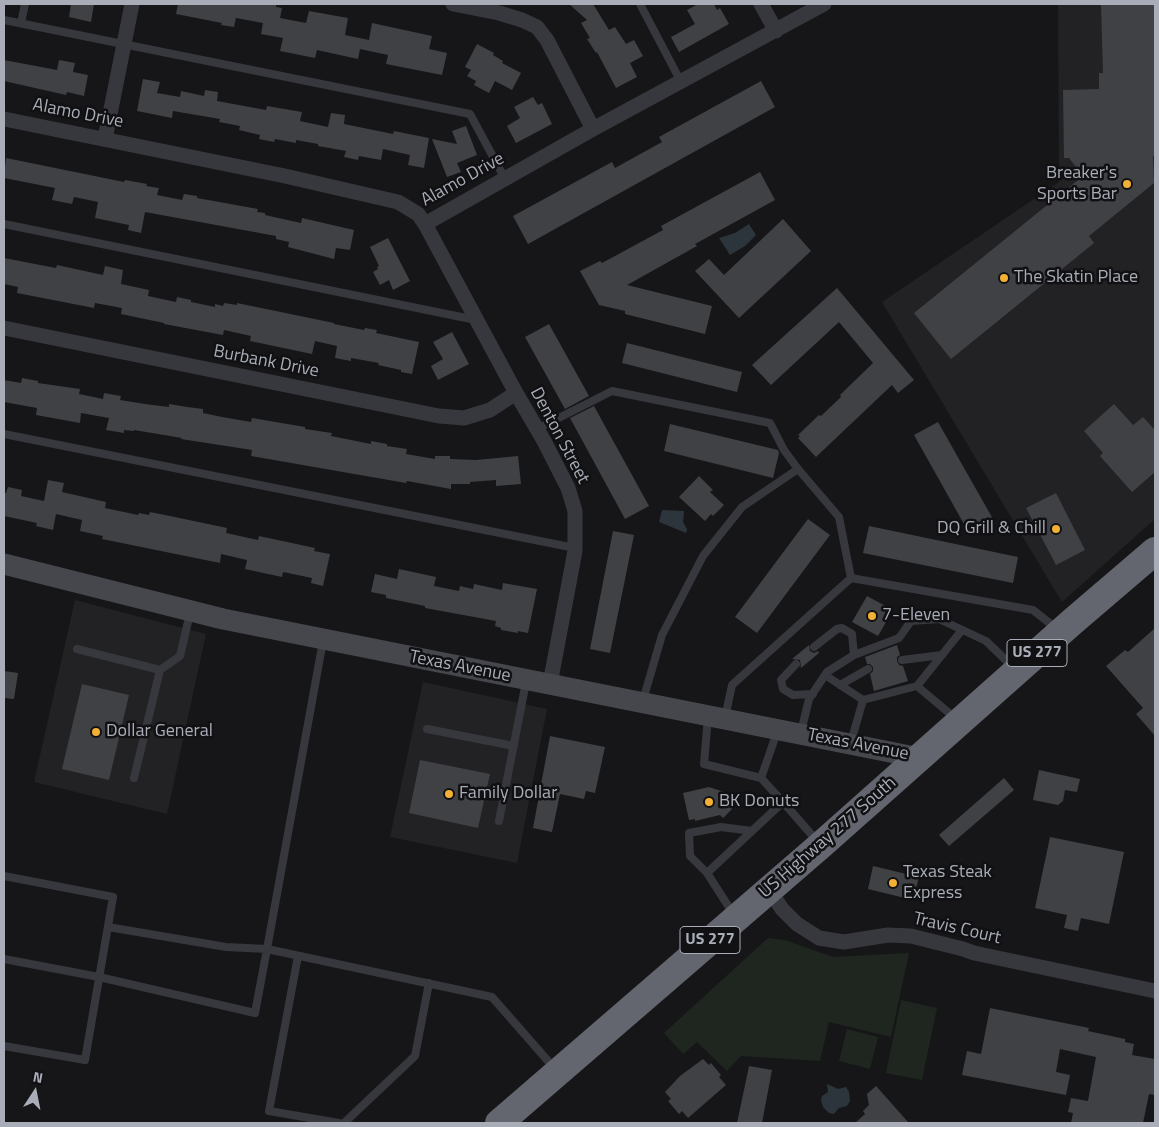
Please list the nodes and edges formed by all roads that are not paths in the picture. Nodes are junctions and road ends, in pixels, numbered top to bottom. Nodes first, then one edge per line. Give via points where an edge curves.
1 (25, 4) edge
2 (132, 4) edge
3 (453, 4) edge
4 (640, 4) edge
5 (761, 4) edge
6 (824, 4) edge
7 (4, 20) edge
8 (21, 23) junction
9 (776, 31) junction
10 (124, 44) junction
11 (681, 82) junction
12 (4, 118) edge
13 (593, 129) junction
14 (105, 139) junction
15 (505, 179) junction
16 (4, 224) edge
17 (425, 224) junction
18 (476, 320) junction
19 (4, 328) edge
20 (516, 394) junction
21 (537, 429) junction
22 (4, 434) edge
23 (798, 469) junction
24 (576, 548) junction
25 (1155, 551) edge
26 (4, 564) edge
27 (851, 578) junction
28 (190, 611) junction
29 (962, 630) junction
30 (1061, 632) junction
31 (323, 639) junction
32 (814, 646) dead end
33 (77, 649) dead end
34 (854, 655) junction
35 (942, 655) junction
36 (902, 660) dead end
37 (796, 664) dead end
38 (868, 669) dead end
39 (160, 670) junction
40 (1017, 671) junction
41 (825, 675) junction
42 (527, 680) junction
43 (550, 684) junction
44 (840, 685) junction
45 (918, 686) junction
46 (813, 694) junction
47 (864, 700) junction
48 (642, 702) junction
49 (717, 717) junction
50 (960, 722) junction
51 (427, 728) dead end
52 (778, 729) junction
53 (801, 734) junction
54 (851, 744) junction
55 (514, 746) junction
56 (920, 758) junction
57 (134, 778) dead end
58 (761, 778) junction
59 (783, 802) junction
60 (499, 821) dead end
61 (752, 831) junction
62 (821, 845) junction
63 (707, 873) junction
64 (4, 876) edge
65 (769, 889) junction
66 (736, 918) junction
67 (108, 927) junction
68 (267, 949) junction
69 (298, 956) junction
70 (4, 959) edge
71 (99, 977) junction
72 (429, 984) junction
73 (1155, 991) edge
74 (4, 1046) edge
75 (558, 1072) junction
76 (339, 1123) edge
77 (344, 1123) edge
78 (499, 1123) edge

1 - 8 lane
2 - 10 street
3 - 13 street via 499,13 537,28 547,40
4 - 11 lane
5 - 9 street
6 - 9 street, Alamo Drive
7 - 8 lane
8 - 10 lane
9 - 11 street, Alamo Drive
10 - 14 street
10 - 15 lane via 470,114
11 - 13 street, Alamo Drive
12 - 14 street, Alamo Drive
13 - 15 street, Alamo Drive
14 - 17 street, Alamo Drive via 398,202 418,214
15 - 17 street, Alamo Drive
16 - 18 lane
17 - 18 street, Denton Street
18 - 20 street, Denton Street
19 - 20 street, Burbank Drive via 439,416 464,418 490,410
20 - 21 street, Denton Street
21 - 23 lane via 612,391 770,423
21 - 24 street, Denton Street via 568,488 575,511
22 - 24 lane
23 - 27 lane via 839,517
23 - 48 lane via 742,507 703,556 662,635
24 - 43 street, Denton Street
25 - 30 highway, US Highway 277 South / US 277
26 - 28 street, Texas Avenue
27 - 30 lane via 1032,610
27 - 49 lane via 732,685
28 - 31 street, Texas Avenue
28 - 39 lane via 180,656
29 - 34 lane via 939,619 911,621 899,638
29 - 35 lane
29 - 40 lane via 986,641
30 - 40 highway, US Highway 277 South / US 277
31 - 42 street, Texas Avenue
31 - 68 lane
32 - 34 lane via 842,628 852,634
33 - 39 lane
34 - 41 lane
35 - 36 lane
35 - 45 lane
37 - 46 lane via 782,680 783,689 793,695
38 - 44 lane
39 - 57 lane
40 - 50 highway, US Highway 277 South / US 277
41 - 44 lane
41 - 46 lane
42 - 43 street, Texas Avenue
42 - 55 lane
43 - 48 street, Texas Avenue
44 - 47 lane
45 - 47 lane
45 - 50 lane
46 - 53 lane via 809,698
47 - 54 lane
48 - 49 street, Texas Avenue
49 - 52 street, Texas Avenue
49 - 58 lane via 704,764
50 - 56 highway, US Highway 277 South / US 277
51 - 55 lane
52 - 53 street, Texas Avenue
52 - 58 lane
53 - 54 street, Texas Avenue
54 - 56 street, Texas Avenue
55 - 60 lane
56 - 62 highway, US Highway 277 South / US 277
58 - 59 lane
59 - 61 lane
59 - 62 lane
61 - 63 lane
61 - 63 lane via 721,827 689,833 690,856
62 - 65 highway, US Highway 277 South / US 277
63 - 66 lane
64 - 67 lane via 113,897
65 - 66 highway, US Highway 277 South / US 277
65 - 73 street, Travis Court via 797,924 819,938 844,942 888,935 911,936 974,953
66 - 75 highway, US Highway 277 South / US 277
67 - 68 lane via 226,948
67 - 71 lane
68 - 69 lane
68 - 71 lane via 255,1012
69 - 72 lane
69 - 76 lane via 269,1111
70 - 71 lane
71 - 74 lane via 85,1060
72 - 75 lane via 492,997
72 - 77 lane via 415,1056
75 - 78 highway, US Highway 277 South / US 277

